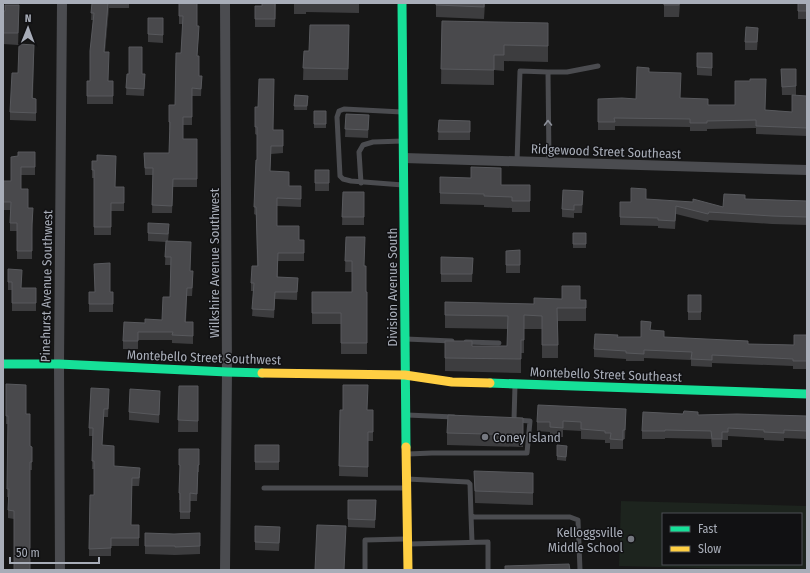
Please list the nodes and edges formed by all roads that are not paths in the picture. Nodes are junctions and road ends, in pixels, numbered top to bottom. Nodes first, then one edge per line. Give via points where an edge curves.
1 (62, 3) edge
2 (225, 3) edge
3 (402, 3) edge
4 (598, 66) dead end
5 (548, 72) junction
6 (404, 112) junction
7 (404, 141) junction
8 (404, 158) junction
9 (517, 162) junction
10 (549, 162) junction
11 (807, 170) edge
12 (361, 183) junction
13 (404, 185) junction
14 (405, 339) junction
15 (499, 343) dead end
16 (3, 364) edge
17 (58, 364) junction
18 (227, 372) junction
19 (405, 375) junction
20 (515, 384) junction
21 (807, 394) edge
22 (406, 415) junction
23 (461, 417) edge
24 (506, 420) edge
25 (514, 420) junction
26 (406, 454) junction
27 (406, 483) junction
28 (264, 488) dead end
29 (471, 515) junction
30 (407, 541) junction
31 (472, 542) junction
32 (60, 570) edge
33 (225, 570) edge
34 (365, 570) edge
35 (408, 570) edge
36 (488, 570) edge
37 (580, 570) edge

1 - 17 street, Pinehurst Avenue Southwest
2 - 18 street, Wilkshire Avenue Southwest
3 - 6 street, Division Avenue South
4 - 5 lane via 567,72
5 - 9 lane via 520,71
10 -> 5 lane
6 - 7 street, Division Avenue South
6 - 12 lane via 357,109 339,111 337,117 340,176
7 - 8 street, Division Avenue South
7 - 12 lane via 363,145 359,152
8 - 9 street, Ridgewood Street Southeast
8 - 13 street, Division Avenue South
9 - 10 street, Ridgewood Street Southeast
10 - 11 street, Ridgewood Street Southeast
12 - 13 lane
13 - 14 street, Division Avenue South
14 - 15 lane
14 - 19 street, Division Avenue South
16 - 17 street, Montebello Street Southwest
17 - 18 street, Montebello Street Southwest
17 - 32 street, Pinehurst Avenue Southwest
18 - 19 street, Montebello Street Southwest
18 - 33 street, Wilkshire Avenue Southwest
19 - 20 street, Montebello Street Southeast via 452,382
19 - 22 street, Division Avenue South
20 - 21 street, Montebello Street Southeast
20 - 25 lane
22 - 23 lane
22 - 26 street, Division Avenue South
24 - 25 lane
25 - 26 lane via 530,421 527,453
26 - 27 street, Division Avenue South
27 - 28 lane
27 - 29 lane via 468,482
27 - 30 street, Division Avenue South
29 - 31 lane
29 - 37 lane via 570,516 578,520
30 - 31 lane
30 - 34 lane via 365,540
30 - 35 street, Division Avenue South
31 - 36 lane via 488,542

